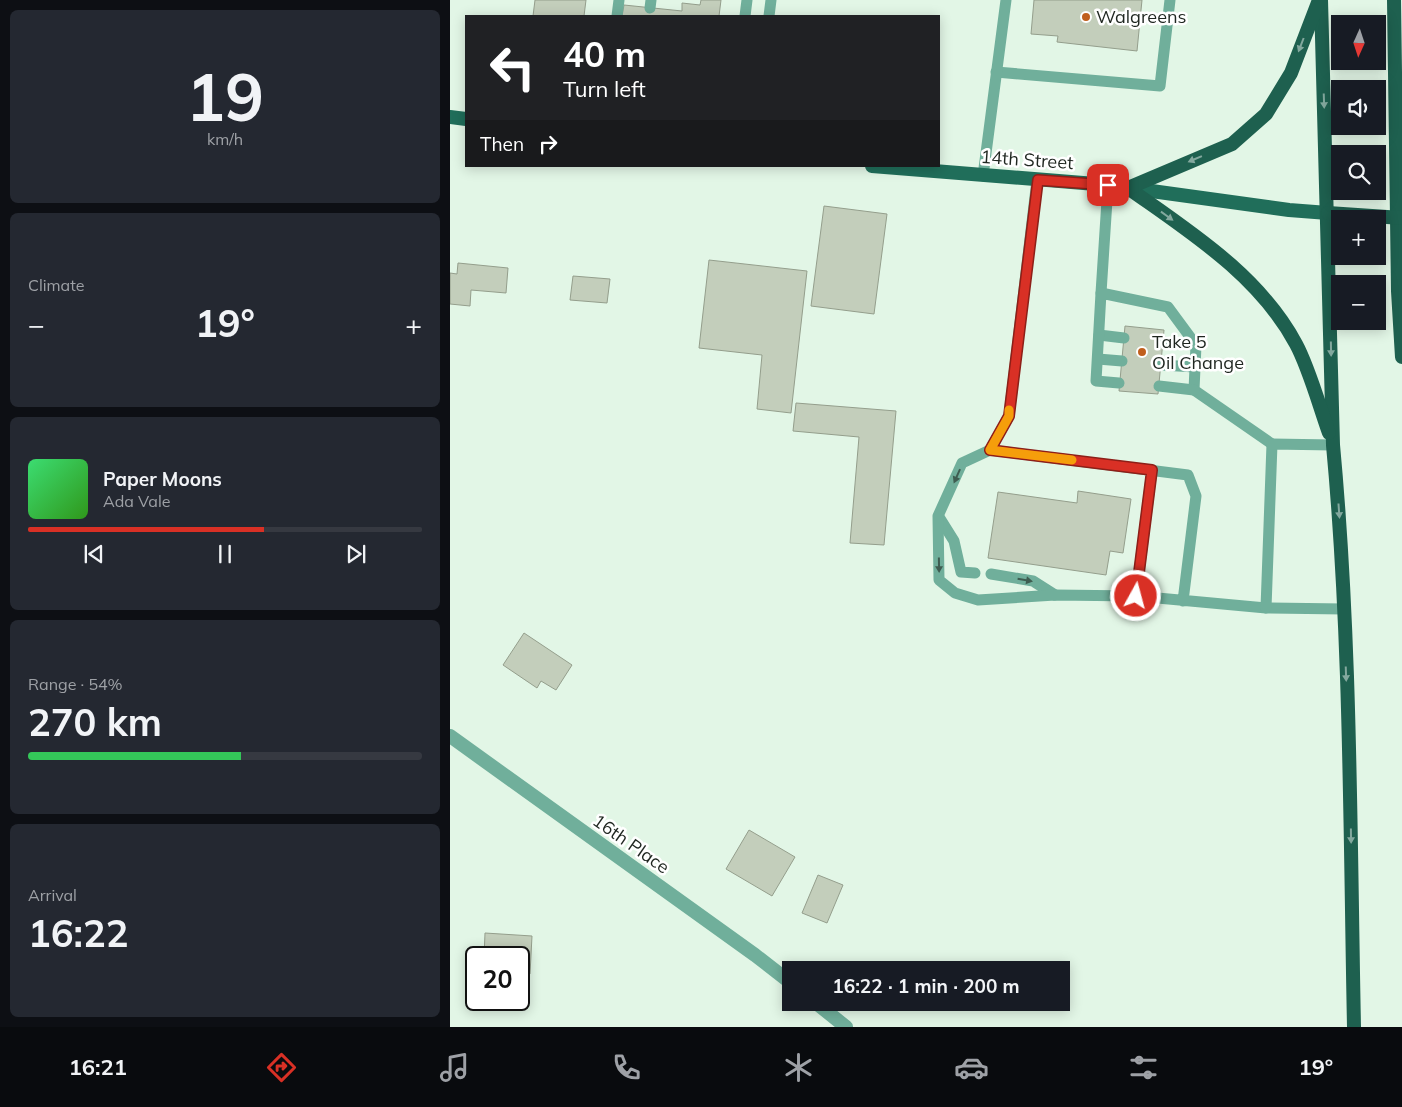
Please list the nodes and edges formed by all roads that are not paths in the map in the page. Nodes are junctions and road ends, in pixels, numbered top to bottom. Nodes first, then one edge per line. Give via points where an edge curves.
1 (619, 0) edge
2 (747, 0) edge
3 (771, 0) edge
4 (1006, 0) edge
5 (1170, 0) edge
6 (1320, 0) edge
7 (1394, 0) edge
8 (617, 15) edge
9 (745, 15) edge
10 (769, 15) edge
11 (1396, 47) junction
12 (1402, 61) edge
13 (996, 72) junction
14 (450, 117) edge
15 (465, 119) edge
16 (883, 167) edge
17 (983, 176) junction
18 (1038, 180) junction
19 (1108, 185) junction
20 (1128, 188) junction
21 (1328, 213) junction
22 (1400, 218) edge
23 (1101, 293) junction
24 (1099, 335) junction
25 (1124, 338) dead end
26 (1162, 342) dead end
27 (1196, 345) junction
28 (1402, 357) edge
29 (1098, 359) junction
30 (1122, 361) dead end
31 (1161, 365) dead end
32 (1195, 367) junction
33 (1120, 383) dead end
34 (1159, 386) dead end
35 (1194, 390) junction
36 (1272, 444) junction
37 (1333, 445) junction
38 (990, 450) junction
39 (1152, 470) junction
40 (938, 516) junction
41 (974, 573) dead end
42 (992, 574) dead end
43 (1055, 595) junction
44 (1136, 596) junction
45 (1183, 601) junction
46 (1266, 608) junction
47 (1344, 610) junction
48 (450, 736) edge
49 (782, 976) edge
50 (826, 1011) edge
51 (846, 1027) edge
52 (1354, 1027) edge

1 - 8 lane
2 - 9 lane
3 - 10 lane
4 - 13 lane
5 - 13 lane via 1160,86
6 -> 20 highway via 1291,73 1266,114 1232,144
6 -> 21 highway
7 - 11 highway
11 - 12 highway
11 - 22 highway
13 - 17 lane
14 - 15 main road
16 - 17 main road, 14th Street
17 - 18 main road, 14th Street
18 - 19 main road, 14th Street
18 - 38 lane via 1009,416
19 - 20 main road, 14th Street
19 - 23 lane
20 - 21 main road, 14th Street
20 -> 37 highway via 1200,240 1261,292 1296,344
21 - 22 highway
21 -> 37 highway
22 - 28 highway via 1398,291
23 - 24 lane
23 - 27 lane via 1168,307
24 - 25 lane
24 - 29 lane
26 - 27 lane
27 - 32 lane
29 - 30 lane
29 - 33 lane via 1096,381
31 - 32 lane
32 - 35 lane
34 - 35 lane
35 - 36 lane
36 - 37 lane
36 - 46 lane
37 -> 47 highway
38 - 39 lane
38 -> 40 lane via 962,463
39 - 44 lane
39 - 45 lane via 1188,475 1196,496
40 - 41 lane via 954,541 962,572
40 -> 43 lane via 939,580 954,593 978,600
42 -> 43 lane via 1034,581
43 - 44 lane
44 - 45 lane
45 - 46 lane
46 - 47 lane
47 -> 52 highway
48 - 49 street, 16th Place
50 - 51 street

